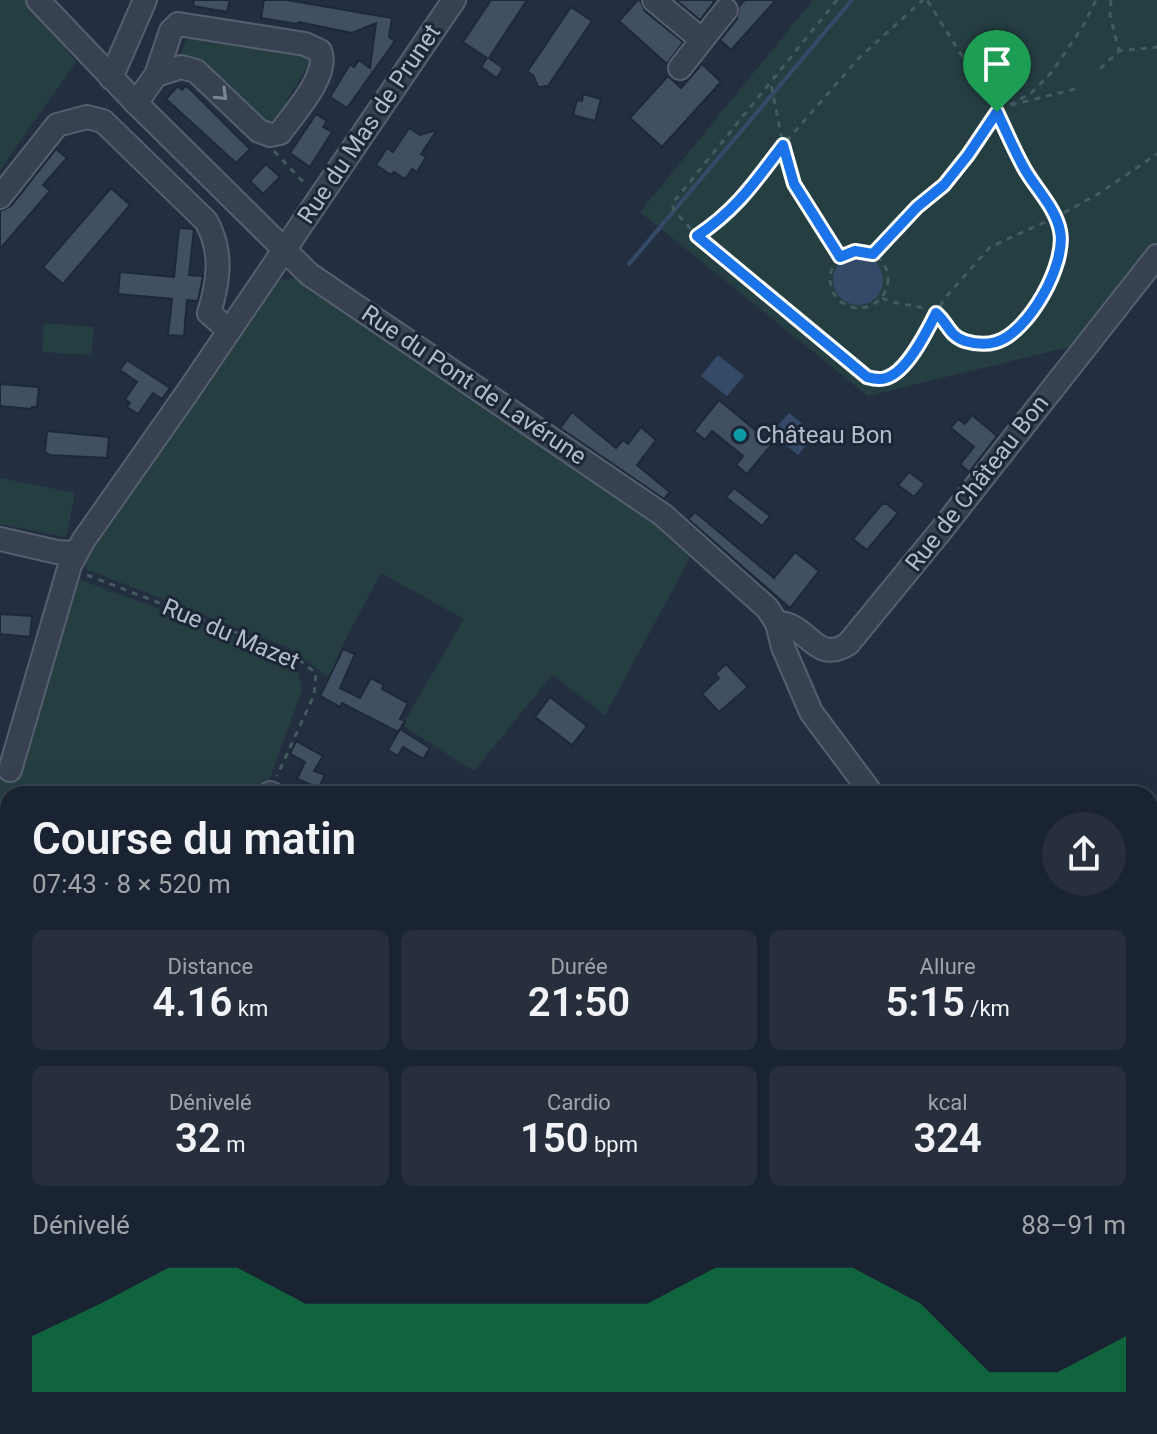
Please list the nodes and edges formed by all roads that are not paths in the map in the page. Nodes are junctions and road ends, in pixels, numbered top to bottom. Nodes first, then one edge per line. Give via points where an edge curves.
1 (38, 0) edge
2 (145, 0) edge
3 (454, 0) edge
4 (654, 0) edge
5 (726, 10) dead end
6 (702, 40) junction
7 (680, 68) dead end
8 (156, 75) junction
9 (111, 78) junction
10 (136, 103) junction
11 (0, 197) edge
12 (285, 249) junction
13 (1157, 256) edge
14 (229, 330) junction
15 (0, 539) edge
16 (73, 559) junction
17 (777, 623) junction
18 (10, 770) dead end
19 (866, 786) edge

1 - 9 street, Rue du Pont de Lavérune
2 - 9 street
3 - 12 street, Rue du Mas de Prunet
4 - 6 street
5 - 6 street
6 - 7 street
8 -> 8 street via 181,67 196,71 259,131 270,135 280,133 319,77 324,60 320,51 305,44 178,24
8 - 10 street
9 - 10 street, Rue du Pont de Lavérune
10 - 12 street, Rue du Pont de Lavérune
11 - 14 street via 57,125 87,117 103,121 206,221 215,238 218,268 209,313
12 - 14 street
12 - 17 street, Rue du Pont de Lavérune via 309,274 663,515 767,608
13 - 17 street, Rue de Château Bon via 848,644 825,651 786,623
14 - 16 street
15 - 16 street
16 - 18 street
17 - 19 street, Rue du Pont de Lavérune via 811,712

